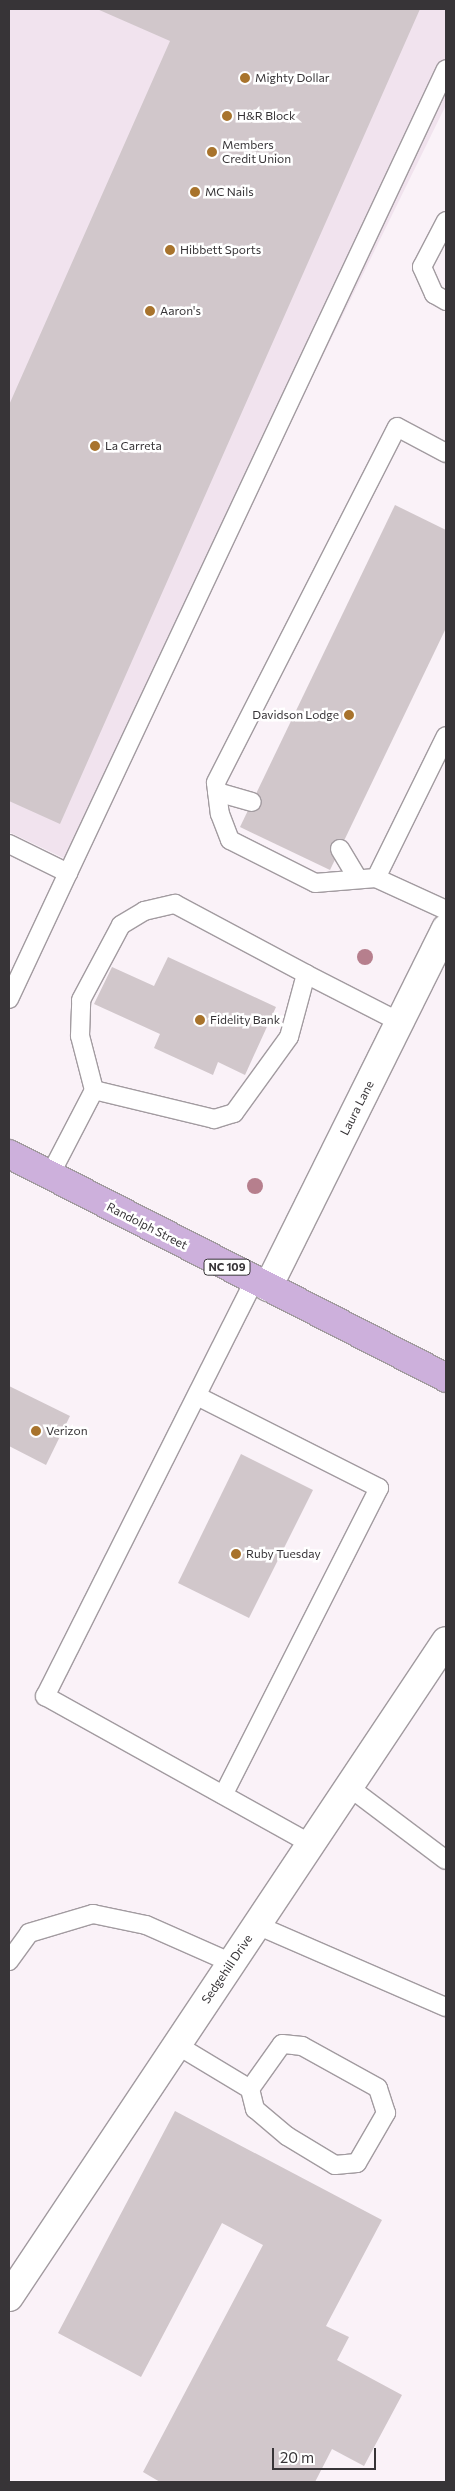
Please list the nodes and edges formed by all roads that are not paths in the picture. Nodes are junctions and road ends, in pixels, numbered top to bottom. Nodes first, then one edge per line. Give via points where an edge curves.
1 (446, 69) edge
2 (446, 221) edge
3 (446, 301) edge
4 (446, 453) edge
5 (446, 736) edge
6 (217, 792) junction
7 (252, 802) dead end
8 (9, 844) edge
9 (340, 849) dead end
10 (68, 873) junction
11 (376, 878) junction
12 (358, 879) junction
13 (446, 910) edge
14 (446, 929) edge
15 (306, 974) junction
16 (9, 1000) edge
17 (400, 1022) junction
18 (94, 1090) junction
19 (9, 1154) edge
20 (50, 1175) junction
21 (261, 1284) junction
22 (446, 1378) edge
23 (197, 1396) junction
24 (444, 1650) edge
25 (349, 1787) junction
26 (223, 1795) junction
27 (311, 1844) junction
28 (446, 1860) edge
29 (257, 1925) junction
30 (9, 1961) edge
31 (232, 1962) junction
32 (446, 2007) edge
33 (177, 2045) junction
34 (250, 2089) junction
35 (9, 2297) edge

1 - 10 lane
2 - 3 lane via 422,267 434,294
4 - 6 lane via 396,428 216,783
5 - 11 lane
6 - 7 lane
6 - 12 lane via 230,840 315,883
8 - 10 lane
9 - 12 lane
10 - 16 lane
11 - 12 lane
11 - 13 lane
14 - 17 street, Laura Lane
15 - 17 lane
15 - 18 lane via 289,1037 234,1112 214,1119
15 - 18 lane via 175,904 144,911 121,925 81,1000 80,1036
17 - 21 street, Laura Lane
18 - 20 lane
19 - 20 main road, Randolph Street / NC 109
20 - 21 main road, Randolph Street / NC 109
21 - 22 main road, Randolph Street / NC 109
21 - 23 lane
23 - 26 lane via 45,1696
23 - 26 lane via 378,1488
24 - 25 street, Sedgehill Drive
25 - 27 street, Sedgehill Drive
25 - 28 lane
26 - 27 lane
27 - 29 street, Sedgehill Drive
29 - 31 street, Sedgehill Drive
29 - 32 lane
30 - 31 lane via 29,1933 93,1914 146,1925
31 - 33 street, Sedgehill Drive
33 - 34 lane
33 - 35 street, Sedgehill Drive
34 - 34 lane via 255,2109 287,2136 335,2165 357,2163 386,2113 378,2088 302,2046 282,2044

